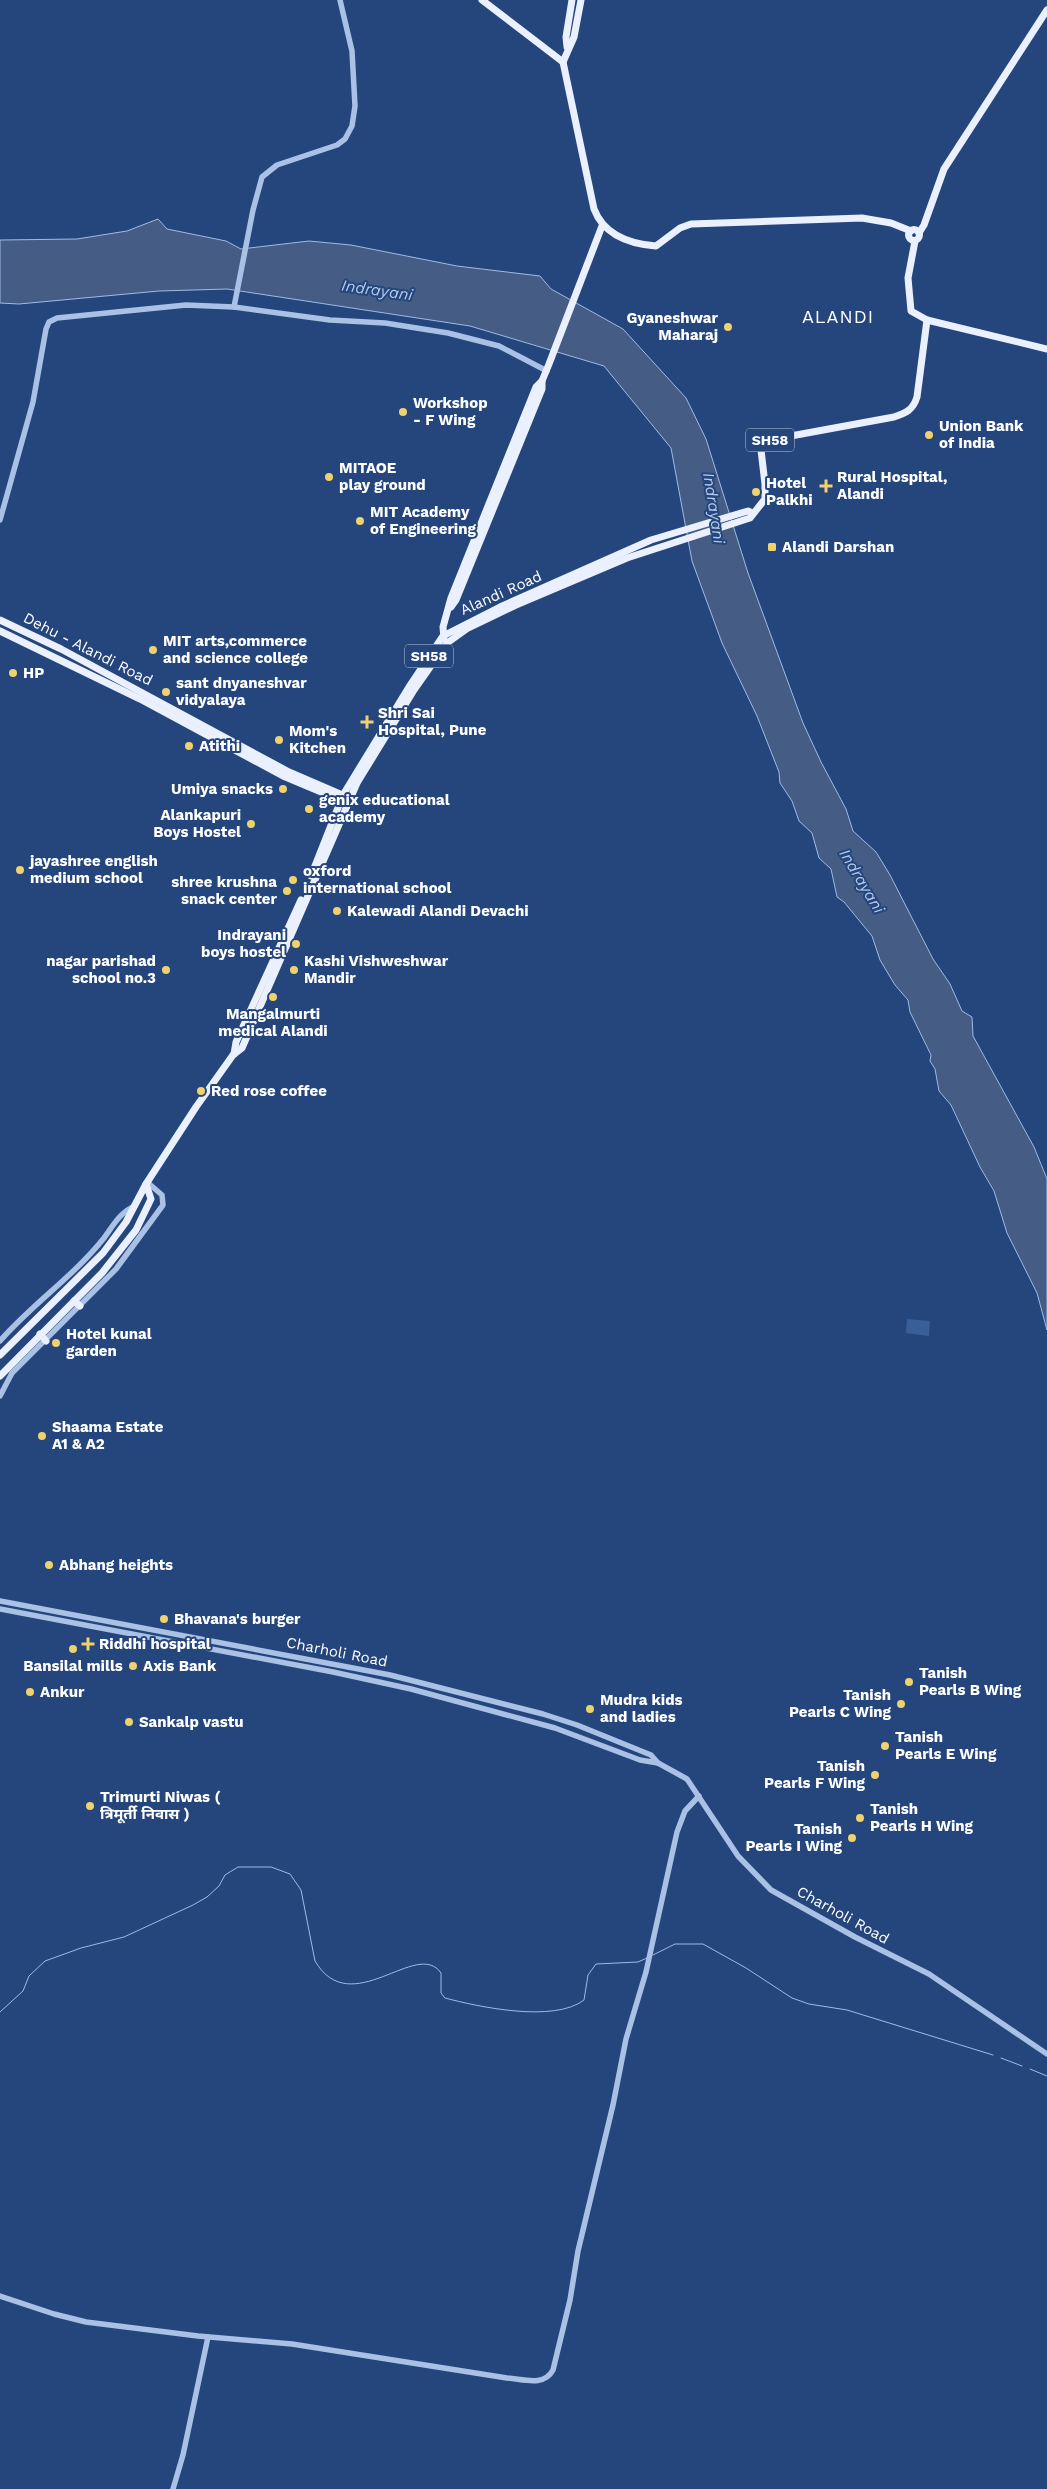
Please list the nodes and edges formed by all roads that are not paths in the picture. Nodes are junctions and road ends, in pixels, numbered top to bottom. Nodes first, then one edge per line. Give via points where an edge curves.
1 (340, 0) edge
2 (482, 0) edge
3 (572, 0) edge
4 (581, 0) edge
5 (1047, 10) edge
6 (567, 47) junction
7 (563, 62) junction
8 (602, 226) junction
9 (910, 231) junction
10 (919, 233) junction
11 (915, 241) junction
12 (234, 306) junction
13 (927, 320) junction
14 (1047, 349) edge
15 (548, 368) junction
16 (743, 516) junction
17 (0, 520) edge
18 (622, 557) junction
19 (0, 620) edge
20 (0, 630) edge
21 (445, 639) junction
22 (345, 799) junction
23 (146, 1183) junction
24 (135, 1206) junction
25 (74, 1301) junction
26 (80, 1306) junction
27 (40, 1334) junction
28 (0, 1341) edge
29 (46, 1341) junction
30 (0, 1355) edge
31 (0, 1376) edge
32 (0, 1396) edge
33 (0, 1601) edge
34 (0, 1609) edge
35 (658, 1763) junction
36 (699, 1796) junction
37 (1047, 2054) edge
38 (0, 2296) edge
39 (208, 2337) junction
40 (173, 2489) edge

1 - 12 street via 352,51 355,106 352,126 345,139 336,145 272,168 262,177
2 - 7 main road
3 - 6 main road
4 - 6 main road via 574,36
5 - 10 main road via 944,169
6 - 7 main road
7 - 8 main road via 594,209
8 - 9 main road via 628,239 656,246 684,226 704,223 862,218 891,222
8 - 15 main road
9 - 10 main road
9 - 11 main road via 909,237
10 - 11 main road
11 - 13 main road via 908,278 909,306 916,315
12 - 15 street via 448,332 499,346
12 - 17 street via 176,306 57,318 49,322 33,402
13 - 14 main road
13 - 16 main road, SH58 via 914,405 910,410 894,417 765,442 761,450 765,499 750,518
15 - 21 main road via 456,600 450,608
16 - 18 main road, Alandi Road / SH58 via 655,549
16 - 18 main road, Alandi Road / SH58 via 652,540
18 - 21 main road, Alandi Road / SH58 via 520,600
19 - 22 main road, Dehu - Alandi Road
20 - 22 main road, Dehu - Alandi Road via 140,699 288,778
21 - 22 main road, Alandi Road / SH58
21 - 22 main road, Alandi Road / SH58 via 409,687
22 - 23 main road via 242,1048
23 - 24 main road
23 - 25 main road via 152,1199 136,1230 102,1273
23 - 26 street via 162,1195 163,1205 116,1269
24 - 28 street via 124,1210 72,1273
24 - 30 main road via 103,1252
25 - 26 main road
25 - 27 main road
26 - 29 street
27 - 29 main road
27 - 31 main road
29 - 32 street via 12,1374
33 - 35 street, Charholi Road via 378,1672 478,1696 577,1725 652,1755
34 - 35 street, Charholi Road via 411,1689 555,1728 640,1760
35 - 36 street, Charholi Road via 681,1774
36 - 37 street, Charholi Road via 738,1856 771,1890 929,1974
36 - 39 street via 685,1811 677,1832 648,1962 626,2039 570,2300 553,2370 547,2378 540,2381 507,2378 292,2344
38 - 39 street via 86,2322
39 - 40 street

